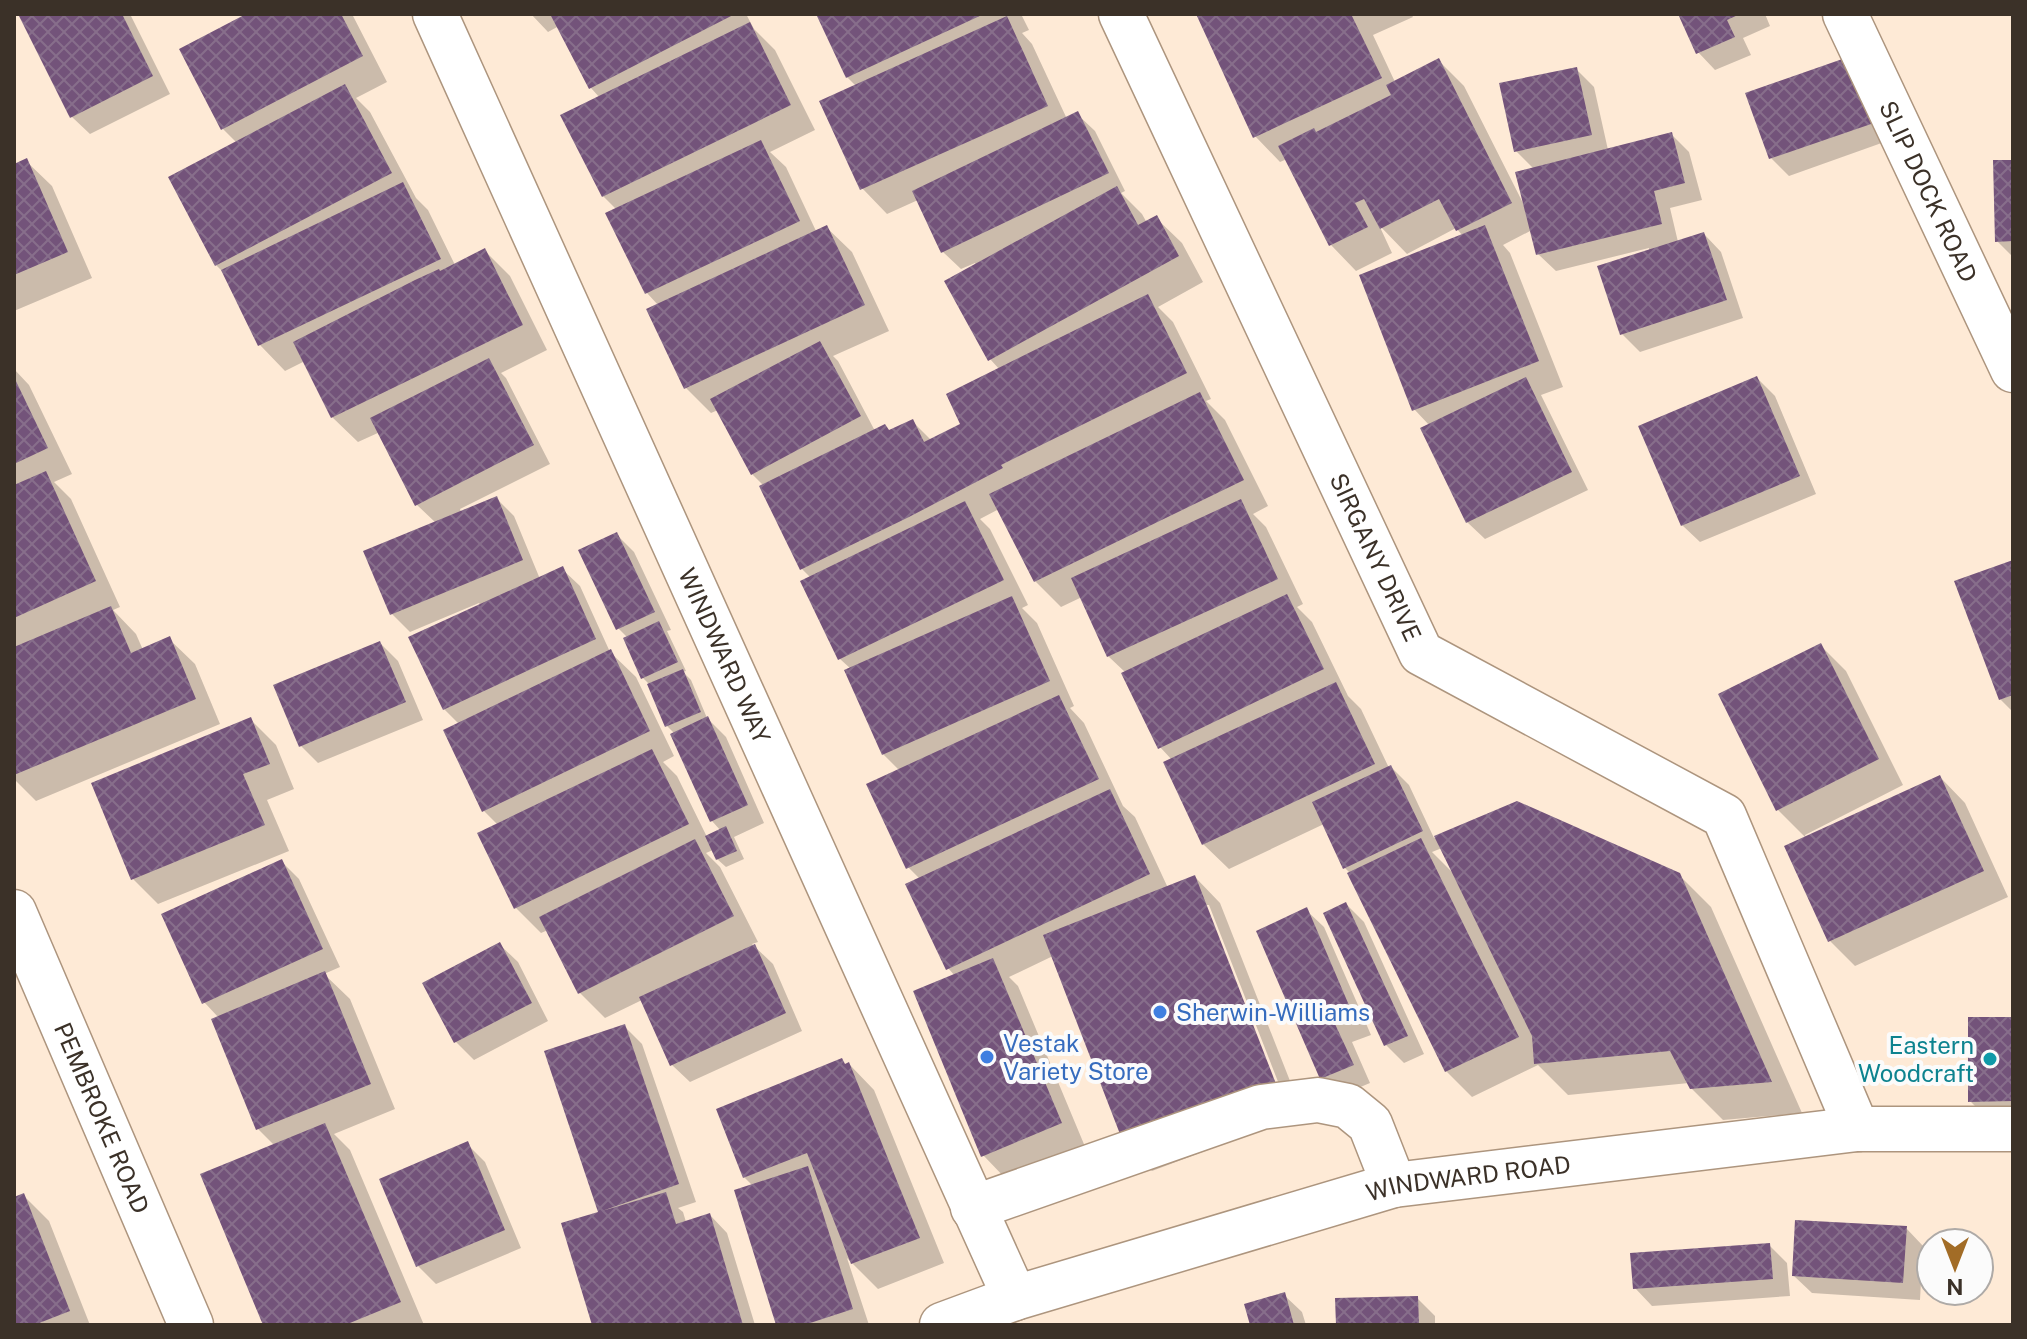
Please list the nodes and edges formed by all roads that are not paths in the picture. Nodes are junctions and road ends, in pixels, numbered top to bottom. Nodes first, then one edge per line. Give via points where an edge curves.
1 (435, 14) edge
2 (1121, 14) edge
3 (1845, 14) edge
4 (2013, 370) edge
5 (14, 912) edge
6 (1857, 1129) junction
7 (2013, 1129) edge
8 (1394, 1185) junction
9 (973, 1208) junction
10 (1015, 1298) junction
11 (191, 1325) edge
12 (942, 1325) edge

1 - 9 street, WINDWARD WAY
2 - 6 street, SIRGANY DRIVE via 1421,653 1724,816
3 - 4 street, SLIP DOCK ROAD
5 - 11 street, PEMBROKE ROAD
6 - 7 street, WINDWARD ROAD
6 - 8 street, WINDWARD ROAD
8 - 9 street via 1370,1124 1348,1106 1318,1100 1261,1107
8 - 10 street, WINDWARD ROAD
9 - 10 street, WINDWARD WAY
10 - 12 street, WINDWARD ROAD

